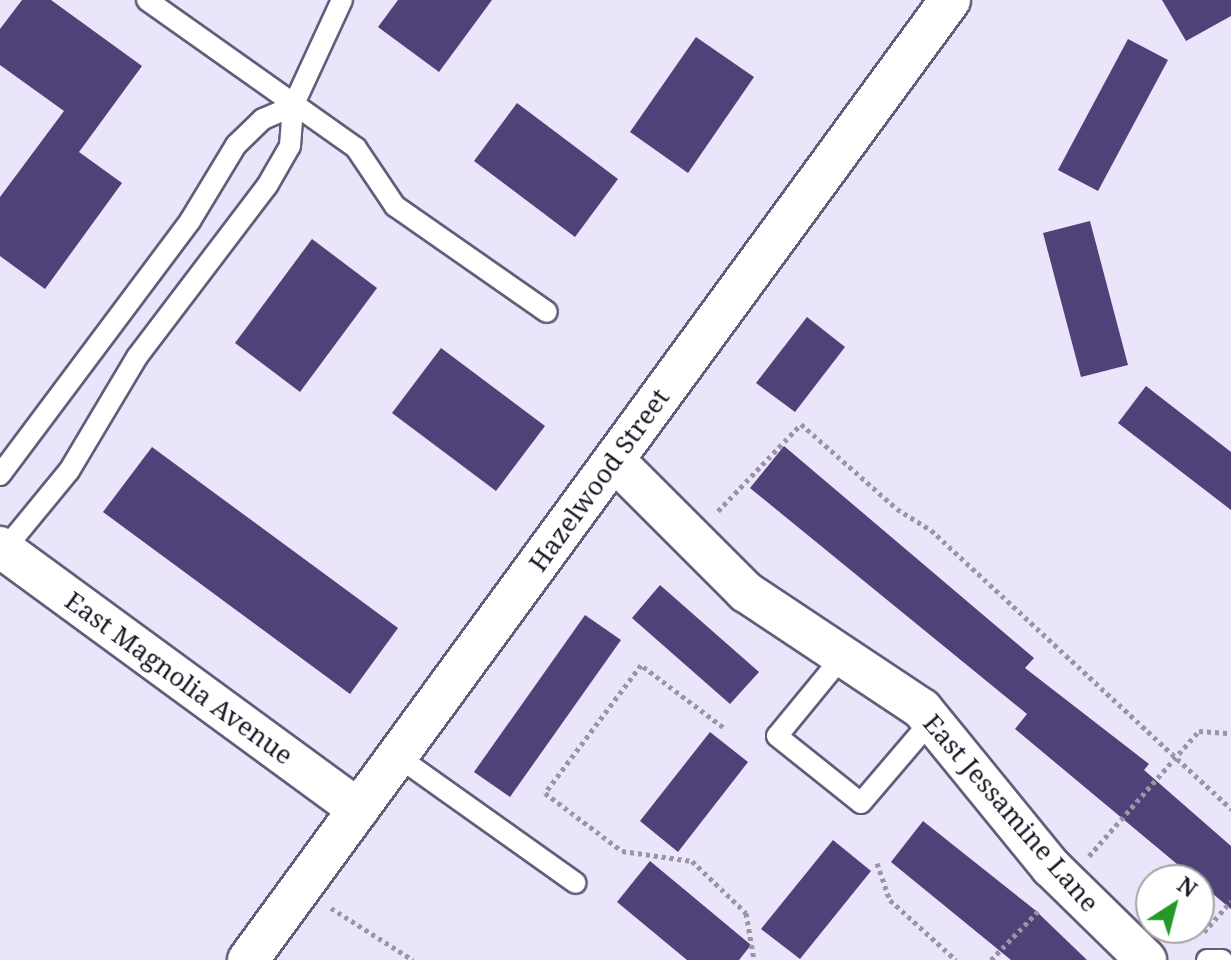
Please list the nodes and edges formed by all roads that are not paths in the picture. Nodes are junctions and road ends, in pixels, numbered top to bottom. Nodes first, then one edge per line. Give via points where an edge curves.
1 (147, 0) edge
2 (342, 0) edge
3 (950, 0) edge
4 (293, 106) junction
5 (547, 312) dead end
6 (614, 460) junction
7 (0, 475) edge
8 (2, 549) edge
9 (842, 657) junction
10 (932, 720) junction
11 (397, 756) junction
12 (358, 809) junction
13 (576, 883) dead end
14 (248, 960) edge
15 (1146, 960) edge
16 (1207, 960) edge
17 (1222, 960) edge

1 - 4 lane
2 - 4 lane
3 - 6 street, Hazelwood Street
4 - 5 lane via 356,148 395,206
4 - 7 lane via 263,119 236,145 190,221
4 - 8 lane via 290,146 267,186 137,357 69,471
6 - 9 street, East Jessamine Lane via 695,535 746,592
6 - 11 street, Hazelwood Street
8 - 12 street, East Magnolia Avenue
9 - 10 street, East Jessamine Lane via 881,678
9 - 10 lane via 777,736 861,803
10 - 15 street, East Jessamine Lane via 1066,882
11 - 12 street, Hazelwood Street
11 - 13 lane
12 - 14 street, Hazelwood Street
16 - 17 lane

